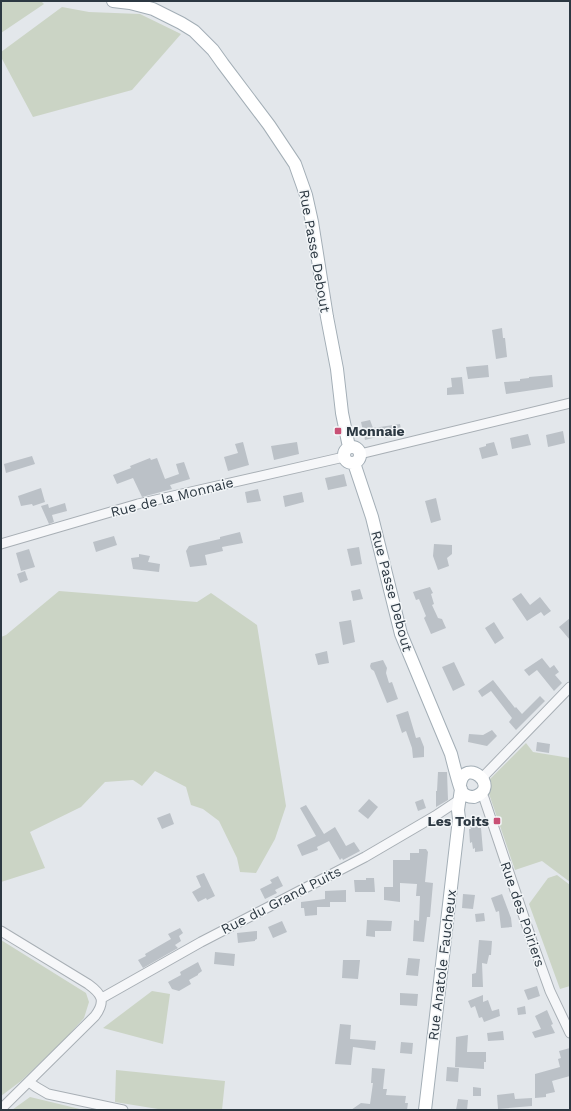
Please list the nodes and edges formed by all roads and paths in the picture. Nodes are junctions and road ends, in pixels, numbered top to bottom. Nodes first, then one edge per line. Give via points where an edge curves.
1 (114, 1) edge
2 (570, 403) edge
3 (352, 455) junction
4 (1, 544) edge
5 (570, 687) edge
6 (451, 754) junction
7 (477, 775) junction
8 (466, 793) junction
9 (1, 931) edge
10 (102, 998) junction
11 (570, 1033) edge
12 (29, 1082) junction
13 (1, 1109) edge
14 (123, 1110) edge
15 (425, 1110) edge

1 - 3 main road, Rue Passe Debout via 153,9 194,31 212,50 269,125 294,164 306,195 312,222 342,413
2 - 3 street, Rue de la Monnaie
3 - 4 street, Rue de la Monnaie via 138,504
3 - 6 main road, Rue Passe Debout via 372,517 396,616
5 - 7 street
6 - 7 main road
6 - 8 main road, Rue Passe Debout
7 - 8 main road via 468,773 462,778
7 - 8 main road via 484,790
8 - 10 street, Rue du Grand Puits via 435,816 371,854 178,954
8 - 11 street, Rue des Poiriers via 484,798 550,991
8 - 15 main road, Rue Anatole Faucheux via 459,819
9 - 10 street via 88,984
10 - 12 street via 95,1016
12 - 13 street
12 - 14 street via 48,1094

